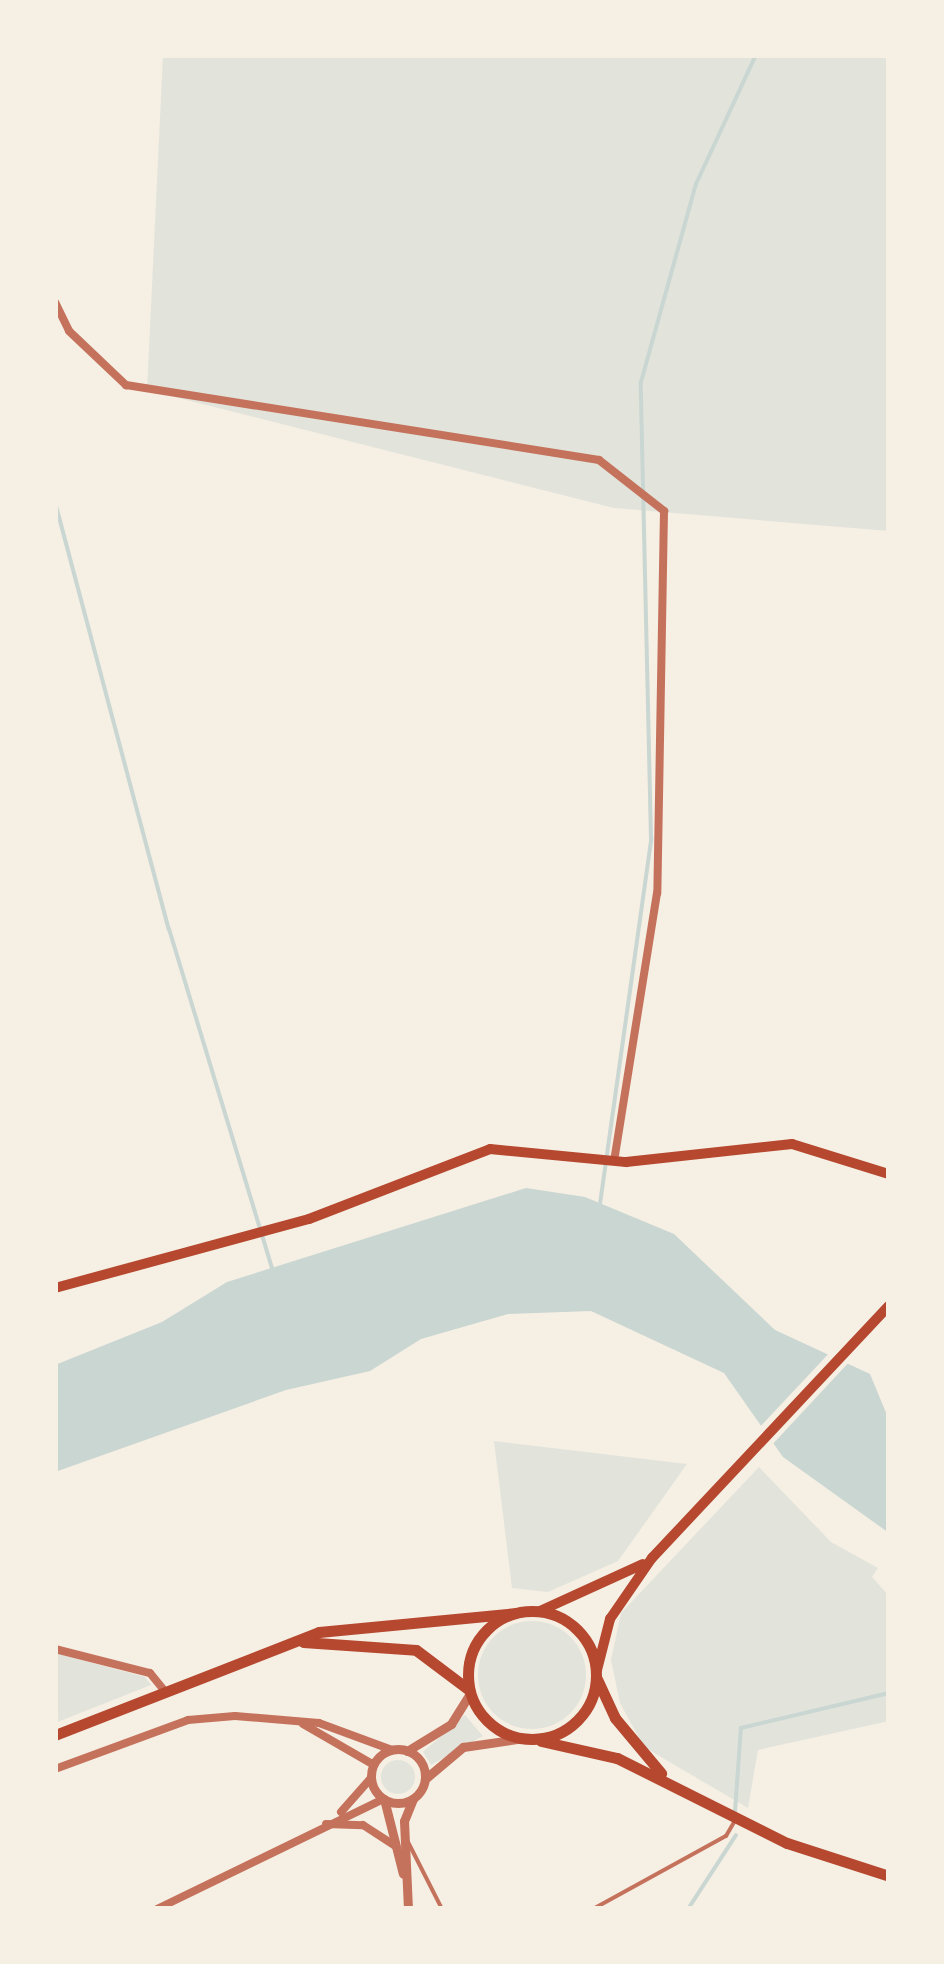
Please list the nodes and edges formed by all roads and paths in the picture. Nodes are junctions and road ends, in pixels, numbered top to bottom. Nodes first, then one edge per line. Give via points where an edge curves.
1 (55, 302) edge
2 (614, 1161) junction
3 (889, 1174) edge
4 (55, 1288) edge
5 (884, 1309) edge
6 (652, 1558) junction
7 (540, 1611) junction
8 (514, 1613) junction
9 (294, 1642) junction
10 (55, 1649) edge
11 (597, 1674) junction
12 (164, 1690) junction
13 (469, 1692) junction
14 (294, 1721) junction
15 (55, 1735) edge
16 (518, 1739) junction
17 (532, 1740) junction
18 (392, 1750) junction
19 (407, 1751) junction
20 (374, 1765) junction
21 (55, 1769) edge
22 (371, 1778) junction
23 (425, 1779) junction
24 (668, 1780) junction
25 (414, 1798) junction
26 (384, 1800) junction
27 (336, 1816) junction
28 (737, 1816) junction
29 (321, 1824) junction
30 (404, 1833) junction
31 (394, 1845) junction
32 (889, 1876) edge
33 (405, 1879) junction
34 (157, 1909) edge
35 (408, 1909) edge
36 (442, 1909) edge
37 (593, 1909) edge

1 - 2 street via 69,330 126,386 599,460 664,512 657,893
2 - 3 main road via 792,1144
2 - 4 main road via 490,1149 309,1219
5 - 6 main road
6 - 7 main road
6 - 11 main road via 610,1619
7 - 8 main road
7 - 11 main road via 572,1624
8 - 9 main road via 363,1624
8 - 13 main road via 472,1651
9 - 12 main road
9 - 13 main road via 416,1650
10 - 12 street via 150,1673
11 - 17 main road via 583,1715
11 - 24 main road via 626,1734
12 - 15 main road
13 - 16 main road via 488,1723
13 - 19 street via 451,1724
14 - 18 street
14 - 20 street
14 - 21 street via 188,1720
16 - 17 main road
16 - 23 street via 463,1748
17 - 24 main road
18 - 19 street
18 - 20 street
19 - 23 street
20 - 22 street
22 - 26 street
22 - 27 street
23 - 25 street
24 - 28 main road
25 - 26 street
25 - 30 street
26 - 27 street
26 - 31 street
27 - 29 street
28 - 32 main road
28 - 37 lane via 726,1836
29 - 31 street via 352,1822
29 - 34 street
30 - 33 street
30 - 36 lane
31 - 33 street
33 - 35 street

